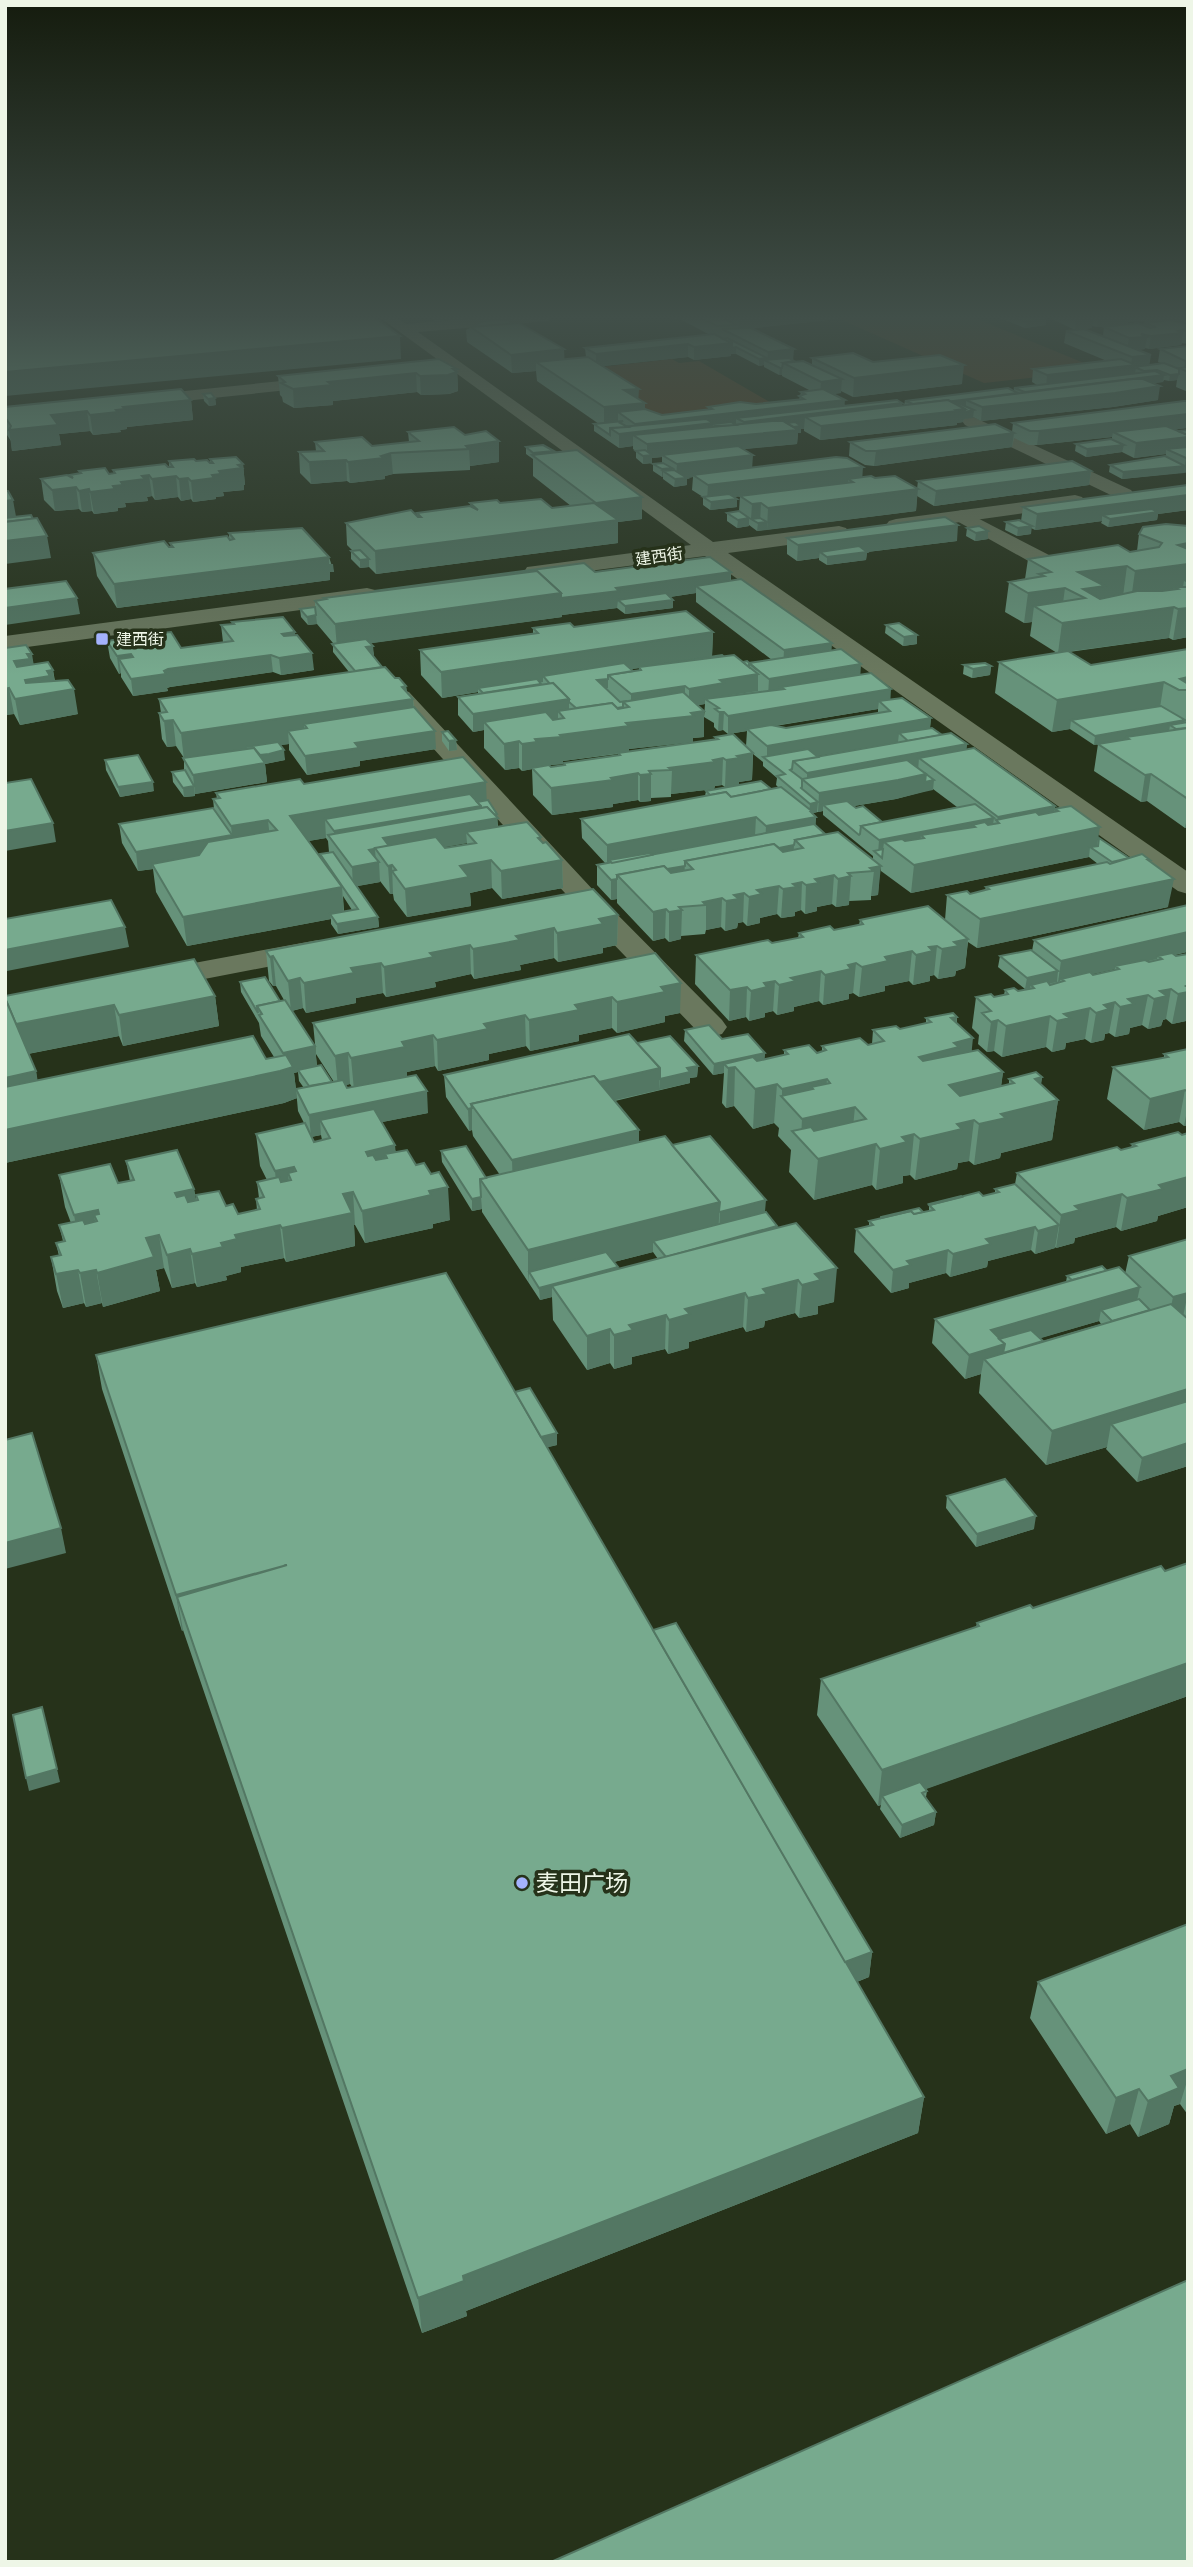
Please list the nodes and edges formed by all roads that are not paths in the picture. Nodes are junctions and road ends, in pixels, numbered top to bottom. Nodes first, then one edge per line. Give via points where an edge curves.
1 (551, 436) edge
2 (1002, 436) edge
3 (1150, 491) edge
4 (1124, 494) junction
5 (962, 516) junction
6 (709, 549) junction
7 (517, 575) edge
8 (1074, 577) edge
9 (394, 591) edge
10 (312, 602) junction
11 (331, 622) edge
12 (5, 643) edge
13 (378, 673) edge
14 (1188, 885) edge
15 (342, 944) edge
16 (194, 972) edge
17 (710, 1027) edge

1 - 6 street
2 - 4 street
3 - 4 street, 建西街
4 - 5 street, 建西街
5 - 6 street, 建西街
5 - 8 street
6 - 7 street, 建西街
6 - 14 street
9 - 10 street
10 - 11 street
10 - 12 street
13 - 17 street via 572,900
15 - 16 street

